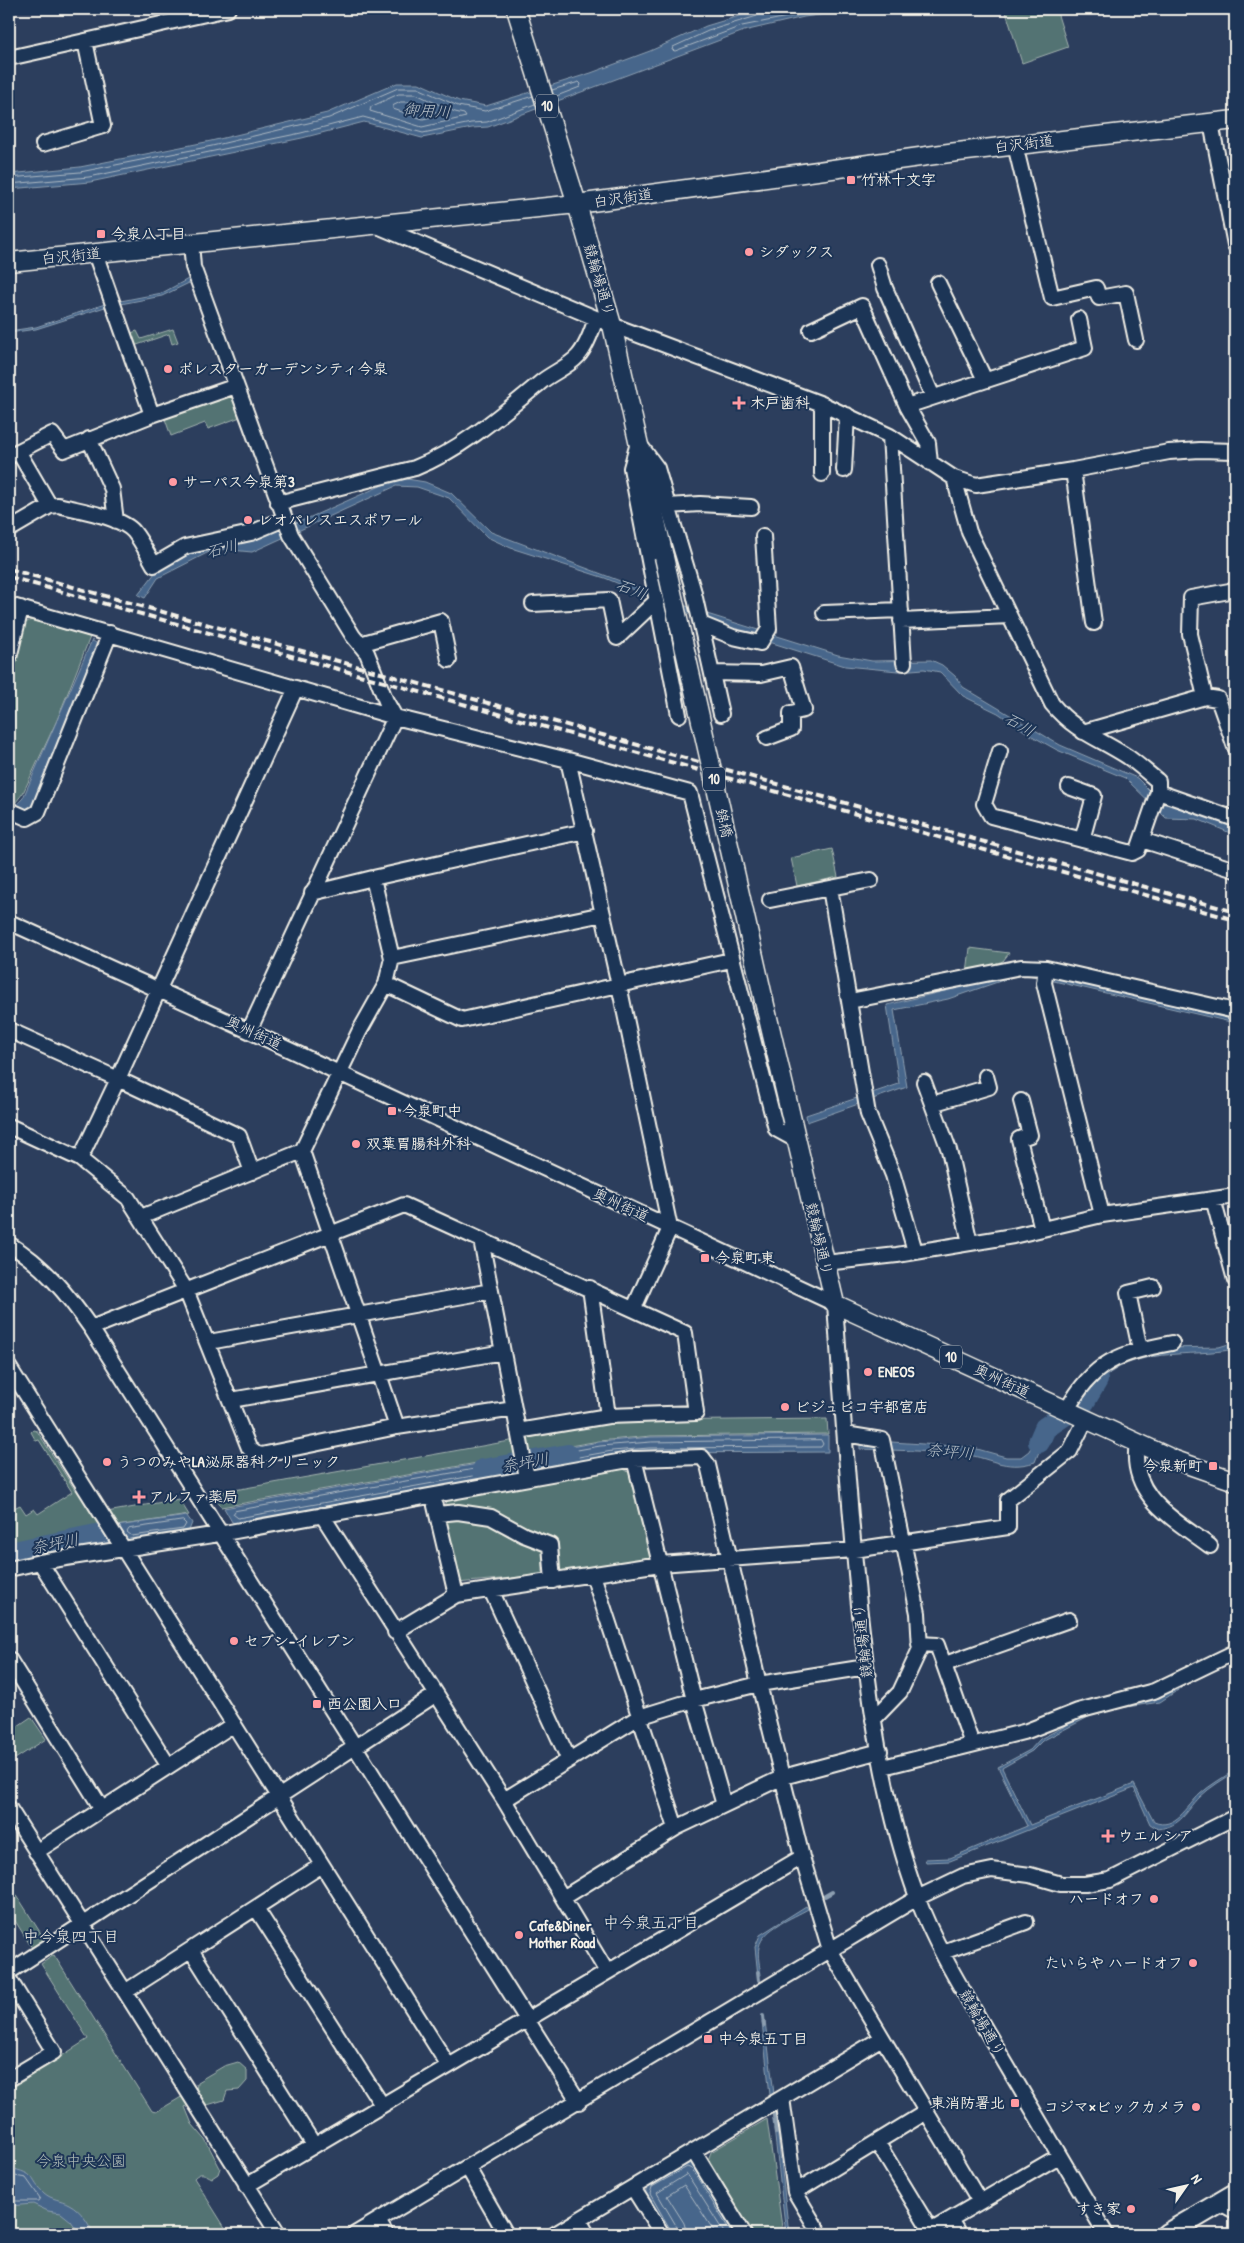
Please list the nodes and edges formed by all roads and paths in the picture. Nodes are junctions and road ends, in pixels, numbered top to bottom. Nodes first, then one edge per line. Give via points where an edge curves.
1 (228, 9) edge
2 (516, 9) edge
3 (85, 41) junction
4 (9, 58) edge
5 (1235, 120) edge
6 (1211, 122) junction
7 (43, 144) dead end
8 (1015, 145) junction
9 (577, 204) junction
10 (374, 224) junction
11 (191, 242) junction
12 (1235, 245) edge
13 (95, 253) junction
14 (9, 262) edge
15 (878, 265) dead end
16 (938, 283) dead end
17 (1079, 320) dead end
18 (604, 322) junction
19 (811, 330) dead end
20 (1136, 340) dead end
21 (985, 380) junction
22 (236, 386) junction
23 (933, 397) junction
24 (822, 404) junction
25 (907, 406) junction
26 (152, 415) junction
27 (847, 416) junction
28 (890, 436) junction
29 (89, 439) junction
30 (638, 442) junction
31 (1235, 452) edge
32 (13, 454) edge
33 (930, 463) junction
34 (844, 470) dead end
35 (1073, 470) junction
36 (822, 474) dead end
37 (954, 478) junction
38 (278, 503) junction
39 (50, 506) junction
40 (668, 506) junction
41 (751, 507) dead end
42 (284, 518) junction
43 (116, 521) junction
44 (14, 527) dead end
45 (763, 536) dead end
46 (664, 557) joint
47 (1235, 590) edge
48 (656, 601) junction
49 (533, 604) dead end
50 (15, 606) edge
51 (824, 613) dead end
52 (901, 616) junction
53 (1009, 616) junction
54 (1094, 623) dead end
55 (701, 624) junction
56 (110, 633) junction
57 (360, 644) junction
58 (9, 658) edge
59 (449, 660) dead end
60 (904, 663) dead end
61 (712, 673) junction
62 (296, 688) junction
63 (1205, 697) junction
64 (721, 714) dead end
65 (680, 715) dead end
66 (395, 717) junction
67 (1083, 732) junction
68 (767, 738) dead end
69 (1235, 747) edge
70 (1000, 751) dead end
71 (568, 760) junction
72 (1069, 788) dead end
73 (1158, 792) junction
74 (9, 810) edge
75 (1235, 819) edge
76 (585, 831) junction
77 (1082, 840) junction
78 (1142, 840) junction
79 (1235, 870) edge
80 (373, 878) junction
81 (871, 880) dead end
82 (830, 888) junction
83 (312, 893) junction
84 (770, 900) dead end
85 (603, 914) junction
86 (9, 922) edge
87 (392, 958) junction
88 (731, 960) junction
89 (1046, 968) junction
90 (386, 984) junction
91 (619, 985) junction
92 (159, 990) junction
93 (764, 1001) joint
94 (850, 1001) junction
95 (1235, 1011) edge
96 (9, 1030) edge
97 (249, 1031) junction
98 (339, 1073) junction
99 (986, 1076) dead end
100 (118, 1079) junction
101 (924, 1082) dead end
102 (1021, 1101) dead end
103 (932, 1104) junction
104 (9, 1126) edge
105 (796, 1140) junction
106 (302, 1152) junction
107 (80, 1159) junction
108 (252, 1172) junction
109 (1235, 1196) edge
110 (1213, 1199) junction
111 (1102, 1215) junction
112 (141, 1217) junction
113 (670, 1228) junction
114 (1042, 1229) junction
115 (331, 1233) junction
116 (481, 1240) junction
117 (970, 1243) junction
118 (9, 1244) edge
119 (915, 1251) junction
120 (825, 1263) junction
121 (1235, 1280) edge
122 (1153, 1287) dead end
123 (590, 1288) junction
124 (186, 1290) junction
125 (491, 1291) junction
126 (835, 1304) junction
127 (634, 1308) junction
128 (359, 1315) junction
129 (91, 1328) junction
130 (209, 1342) junction
131 (1172, 1343) dead end
132 (1140, 1349) junction
133 (503, 1352) junction
134 (9, 1367) edge
135 (378, 1373) junction
136 (231, 1400) junction
137 (514, 1409) junction
138 (1067, 1411) junction
139 (608, 1416) junction
140 (1085, 1419) junction
141 (397, 1427) junction
142 (518, 1431) junction
143 (844, 1434) junction
144 (1138, 1443) junction
145 (634, 1459) junction
146 (527, 1478) junction
147 (1235, 1481) edge
148 (433, 1494) junction
149 (322, 1514) junction
150 (437, 1514) junction
151 (219, 1534) junction
152 (902, 1541) junction
153 (1210, 1546) dead end
154 (124, 1548) junction
155 (854, 1550) junction
156 (730, 1559) junction
157 (40, 1562) junction
158 (660, 1564) junction
159 (9, 1569) edge
160 (593, 1575) junction
161 (553, 1581) junction
162 (491, 1590) junction
163 (456, 1595) junction
164 (1069, 1620) dead end
165 (396, 1632) junction
166 (919, 1644) junction
167 (1235, 1652) edge
168 (9, 1659) edge
169 (945, 1664) junction
170 (866, 1667) junction
171 (759, 1684) junction
172 (435, 1694) junction
173 (694, 1700) junction
174 (638, 1717) junction
175 (873, 1720) junction
176 (234, 1724) junction
177 (972, 1744) junction
178 (355, 1746) junction
179 (880, 1751) junction
180 (569, 1760) junction
181 (168, 1766) junction
182 (882, 1767) junction
183 (783, 1777) junction
184 (279, 1796) junction
185 (504, 1800) junction
186 (724, 1805) junction
187 (9, 1808) edge
188 (102, 1809) junction
189 (1235, 1817) edge
190 (676, 1828) junction
191 (36, 1852) junction
192 (802, 1857) junction
193 (322, 1865) junction
194 (563, 1898) junction
195 (917, 1898) junction
196 (256, 1908) junction
197 (1026, 1922) dead end
198 (82, 1925) junction
199 (191, 1950) junction
200 (830, 1950) junction
201 (943, 1952) junction
202 (9, 1972) edge
203 (607, 1972) junction
204 (9, 1979) edge
205 (125, 1992) junction
206 (528, 2019) junction
207 (882, 2038) junction
208 (448, 2065) junction
209 (9, 2079) edge
210 (781, 2099) junction
211 (579, 2102) junction
212 (382, 2105) junction
213 (926, 2112) junction
214 (878, 2142) junction
215 (314, 2145) junction
216 (694, 2152) junction
217 (1059, 2156) junction
218 (468, 2168) junction
219 (246, 2186) junction
220 (633, 2188) junction
221 (795, 2192) junction
222 (980, 2202) junction
223 (1230, 2202) edge
224 (579, 2220) junction
225 (950, 2220) junction
226 (378, 2221) junction
227 (928, 2233) edge
228 (278, 2234) edge
229 (355, 2234) edge
230 (386, 2234) edge
231 (506, 2234) edge
232 (556, 2234) edge
233 (587, 2234) edge
234 (662, 2234) edge
235 (744, 2234) edge
236 (820, 2234) edge
237 (959, 2234) edge
238 (1106, 2234) edge
239 (1168, 2234) edge

1 - 3 street
2 - 9 main road, 競輪場通り / 10
3 - 4 street
3 - 7 street via 103,126
5 - 6 main road, 白沢街道
6 - 8 main road, 白沢街道
6 - 12 street
8 - 9 main road, 白沢街道
8 - 20 street via 1052,298 1096,288 1099,298 1126,293
9 - 10 main road, 白沢街道
9 - 18 main road, 競輪場通り / 10
10 - 11 main road, 白沢街道
10 - 18 street
11 - 13 main road, 白沢街道
11 - 22 street via 193,267
13 - 14 main road, 白沢街道
13 - 26 street
15 - 23 street
16 - 21 street
17 - 21 street via 1085,348
18 - 24 street
18 - 30 main road, 競輪場通り / 10
18 - 38 street via 578,356 508,410 432,462
19 - 25 street via 862,306
21 - 23 street
22 - 26 street
22 - 38 street
23 - 25 street
24 - 27 street
24 - 36 street
25 - 33 street via 928,443
26 - 29 street
27 - 28 street
27 - 34 street
28 - 33 street
28 - 52 street
29 - 32 street via 64,450 52,434
29 - 43 street via 112,490
30 - 40 street via 657,468
30 - 46 main road, 競輪場通り / 10
30 - 48 street via 631,468
31 - 35 street via 1169,452
32 - 39 street
33 - 37 street
35 - 37 street via 976,485
35 - 54 street
37 - 53 street via 969,532
38 - 42 street
39 - 43 street via 58,505
39 - 44 street
40 - 41 street
40 - 55 street
42 - 43 street via 251,533 185,547 154,565 134,531
42 - 57 street via 291,535
45 - 55 street via 769,629 760,643 733,637
46 - 93 main road, 錦橋 / 10, bridge
47 - 63 street via 1191,598 1190,634
48 - 49 street via 617,638 609,600
48 - 65 street
50 - 56 street
50 - 58 street
51 - 52 street
52 - 53 street
52 - 60 street
53 - 67 street via 1052,704 1064,719
55 - 61 street
56 - 62 street
56 - 74 street via 38,812 27,818
57 - 59 street via 441,621
57 - 66 street
61 - 64 street
61 - 68 street via 760,674 791,667 804,710 791,713 791,729
62 - 66 street
62 - 92 street
63 - 67 street
63 - 69 street via 1218,700
66 - 71 street
66 - 83 street
67 - 73 street via 1128,757 1158,782
70 - 77 street via 984,804 991,816
71 - 76 street
71 - 88 street via 690,793
72 - 77 street via 1094,796
73 - 75 street
73 - 78 street
76 - 80 street
76 - 85 street
77 - 78 street via 1132,853 1138,850
78 - 79 street
80 - 83 street
80 - 87 street
81 - 82 street
82 - 84 street
82 - 94 street
83 - 97 street
85 - 87 street
85 - 91 street
86 - 92 street, 奥州街道
87 - 90 street
88 - 91 street
88 - 105 street via 776,1129
89 - 94 street via 1021,967
89 - 95 street
89 - 111 street via 1044,983
90 - 91 street via 462,1020
90 - 98 street
91 - 113 street
92 - 97 street, 奥州街道
92 - 100 street
93 - 105 main road, 競輪場通り / 10
94 - 119 street via 868,1114 893,1175
96 - 100 street
97 - 98 street, 奥州街道
98 - 106 street
98 - 113 street, 奥州街道
99 - 103 street via 989,1087
100 - 107 street
100 - 108 street via 239,1136
101 - 103 street
102 - 114 street via 1030,1135 1019,1139
103 - 117 street via 949,1150
104 - 107 street
105 - 120 main road, 競輪場通り / 10
106 - 108 street
106 - 115 street
107 - 112 street via 128,1198
108 - 112 street
109 - 110 street
110 - 111 street
110 - 121 street
111 - 114 street
112 - 124 street
113 - 126 street, 奥州街道
113 - 127 street
114 - 117 street
115 - 116 street via 404,1204
115 - 124 street
115 - 128 street
116 - 123 street
116 - 125 street
117 - 119 street
118 - 129 street via 55,1280
119 - 120 street
120 - 126 main road, 競輪場通り / 10
122 - 132 street via 1128,1293
123 - 127 street
123 - 139 street
124 - 129 street
124 - 130 street
125 - 128 street
125 - 133 street
126 - 138 main road, 奥州街道 / 10
126 - 143 street, 競輪場通り
127 - 139 street via 685,1332 696,1413
128 - 130 street
128 - 135 street
129 - 151 street
130 - 136 street
131 - 132 street
132 - 138 street via 1108,1362 1096,1371 1075,1395
133 - 135 street
133 - 137 street
134 - 154 street
135 - 136 street
135 - 141 street
136 - 141 street via 249,1448 261,1455
137 - 141 street
137 - 142 street
138 - 140 main road, 奥州街道 / 10
139 - 142 street
140 - 144 main road, 奥州街道 / 10
140 - 152 street via 1070,1451 1008,1500 1008,1527
142 - 146 street
143 - 152 street via 882,1440
143 - 155 street, 競輪場通り
144 - 147 main road, 奥州街道 / 10 via 1197,1469
144 - 153 street via 1138,1473 1153,1503
145 - 146 street
145 - 156 street via 702,1458 708,1465
145 - 158 street
146 - 148 street
148 - 149 street
148 - 150 street
149 - 151 street
149 - 165 street
150 - 161 street via 458,1512 491,1517 550,1545
150 - 163 street
151 - 154 street
151 - 178 street
152 - 155 street
152 - 166 street via 918,1613
154 - 157 street
154 - 176 street
155 - 156 street
155 - 170 street, 競輪場通り
156 - 158 street
156 - 171 street
157 - 159 street
157 - 181 street
158 - 160 street
158 - 173 street
160 - 161 street
160 - 174 street
161 - 162 street
162 - 163 street
162 - 180 street
163 - 165 street
164 - 169 street
165 - 172 street
166 - 169 street via 937,1645
166 - 175 street via 920,1649 900,1692
167 - 177 street via 1154,1691 1078,1711 1027,1731
168 - 188 street
169 - 177 street
170 - 171 street
170 - 175 street, 競輪場通り
171 - 173 street
171 - 183 street
172 - 178 street
172 - 185 street
173 - 174 street
173 - 186 street
174 - 180 street
174 - 190 street
175 - 179 street, 競輪場通り
176 - 181 street
176 - 184 street
177 - 182 street
178 - 184 street
178 - 206 street
179 - 182 street, 競輪場通り
179 - 183 street
180 - 185 street
181 - 188 street
182 - 195 street, 競輪場通り
183 - 186 street
183 - 192 street
184 - 193 street
184 - 198 street
185 - 194 street
186 - 190 street
187 - 191 street
188 - 191 street
189 - 195 street via 1110,1880 1061,1884 992,1870 963,1876
190 - 194 street
191 - 198 street
192 - 200 street
192 - 203 street
193 - 196 street
193 - 208 street
194 - 203 street
195 - 200 street
195 - 201 street, 競輪場通り
196 - 199 street
196 - 212 street
197 - 201 street
198 - 202 street
198 - 205 street
199 - 205 street
199 - 215 street
200 - 207 street
200 - 211 street
201 - 217 street, 競輪場通り
203 - 206 street
204 - 209 street via 54,2052
205 - 219 street
206 - 208 street
206 - 211 street
207 - 210 street
207 - 213 street
208 - 212 street
210 - 216 street
210 - 221 street
211 - 218 street
212 - 215 street
213 - 214 street
213 - 222 street
214 - 221 street
214 - 227 street
215 - 219 street
216 - 220 street
216 - 235 street
217 - 222 street
217 - 238 street, 競輪場通り
218 - 226 street
218 - 231 street
219 - 228 street
220 - 224 street
220 - 234 street
221 - 236 street
222 - 225 street
223 - 239 highway
224 - 232 street
224 - 233 street
225 - 227 street
225 - 237 street
226 - 229 street
226 - 230 street

